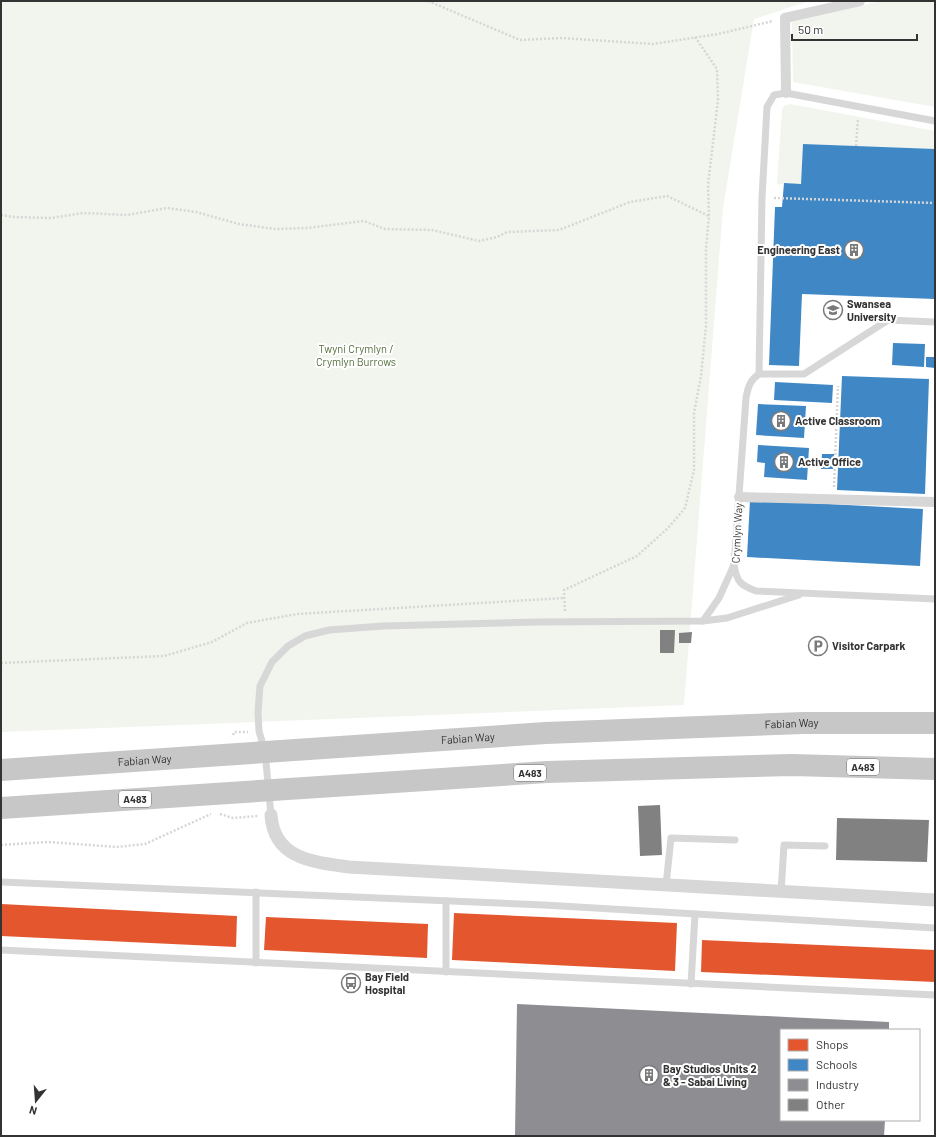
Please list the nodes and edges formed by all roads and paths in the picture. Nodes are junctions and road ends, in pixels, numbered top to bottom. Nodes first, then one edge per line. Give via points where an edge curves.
1 (428, 1) edge
2 (860, 1) edge
3 (785, 18) junction
4 (696, 38) junction
5 (786, 93) junction
6 (858, 106) junction
7 (935, 121) edge
8 (856, 146) dead end
9 (762, 198) junction
10 (935, 203) edge
11 (1, 215) edge
12 (709, 216) junction
13 (935, 322) edge
14 (759, 374) junction
15 (838, 386) dead end
16 (739, 496) junction
17 (834, 498) junction
18 (935, 502) edge
19 (734, 565) junction
20 (805, 592) junction
21 (564, 598) junction
22 (935, 599) edge
23 (565, 622) junction
24 (703, 622) junction
25 (1, 663) edge
26 (935, 723) edge
27 (265, 752) junction
28 (1, 770) edge
29 (935, 770) edge
30 (270, 790) junction
31 (1, 808) edge
32 (271, 815) junction
33 (735, 840) dead end
34 (1, 845) edge
35 (825, 846) dead end
36 (1, 882) edge
37 (666, 885) junction
38 (256, 892) junction
39 (781, 892) junction
40 (446, 900) junction
41 (935, 900) edge
42 (695, 914) junction
43 (935, 928) edge
44 (1, 950) edge
45 (256, 963) junction
46 (446, 972) junction
47 (691, 984) junction
48 (935, 995) edge

1 - 4 path via 520,40 561,38 653,44
2 - 3 street
3 - 4 path
3 - 5 street
4 - 12 path via 717,69 718,100 708,185
5 - 6 lane
5 - 9 lane via 774,95 767,106
6 - 7 lane
6 - 8 path
9 - 10 path
9 - 14 lane
11 - 12 path via 51,218 83,213 127,214 167,208 275,230 364,221 386,229 432,230 479,241 507,232 559,230 630,202 668,196
12 - 21 path via 706,249 706,326 694,412 694,470 685,508 668,528 637,556 564,590
13 - 14 lane via 888,320 804,374
14 - 16 lane, Crymlyn Way via 752,378 746,398
15 - 17 path
16 - 17 street
16 - 19 lane, Crymlyn Way
17 - 18 street
19 - 20 lane, Crymlyn Way via 736,578 744,586 756,591
19 - 24 lane via 720,598
20 - 22 lane, Crymlyn Way
20 - 24 lane via 727,618
21 - 23 path
21 - 25 path via 298,614 247,623 212,642 164,656
23 - 24 lane
23 - 27 lane via 383,626 329,630 306,636 288,646 272,662 260,686 259,731
26 - 27 highway, Fabian Way via 696,726 429,740
27 - 28 highway, Fabian Way
27 - 30 lane
29 - 30 highway, A483 via 792,765 547,772
30 - 31 highway, A483
30 - 32 lane
32 - 34 path via 233,818 215,812 145,844 117,847 48,842
32 - 37 street via 273,831 282,847 299,857 325,864 357,868
33 - 37 lane via 671,838
35 - 39 lane via 784,846
36 - 38 lane
37 - 39 street
38 - 40 lane
38 - 45 lane
39 - 41 street
40 - 42 lane
40 - 46 lane
42 - 43 lane
42 - 47 lane
44 - 45 lane
45 - 46 lane
46 - 47 lane
47 - 48 lane

